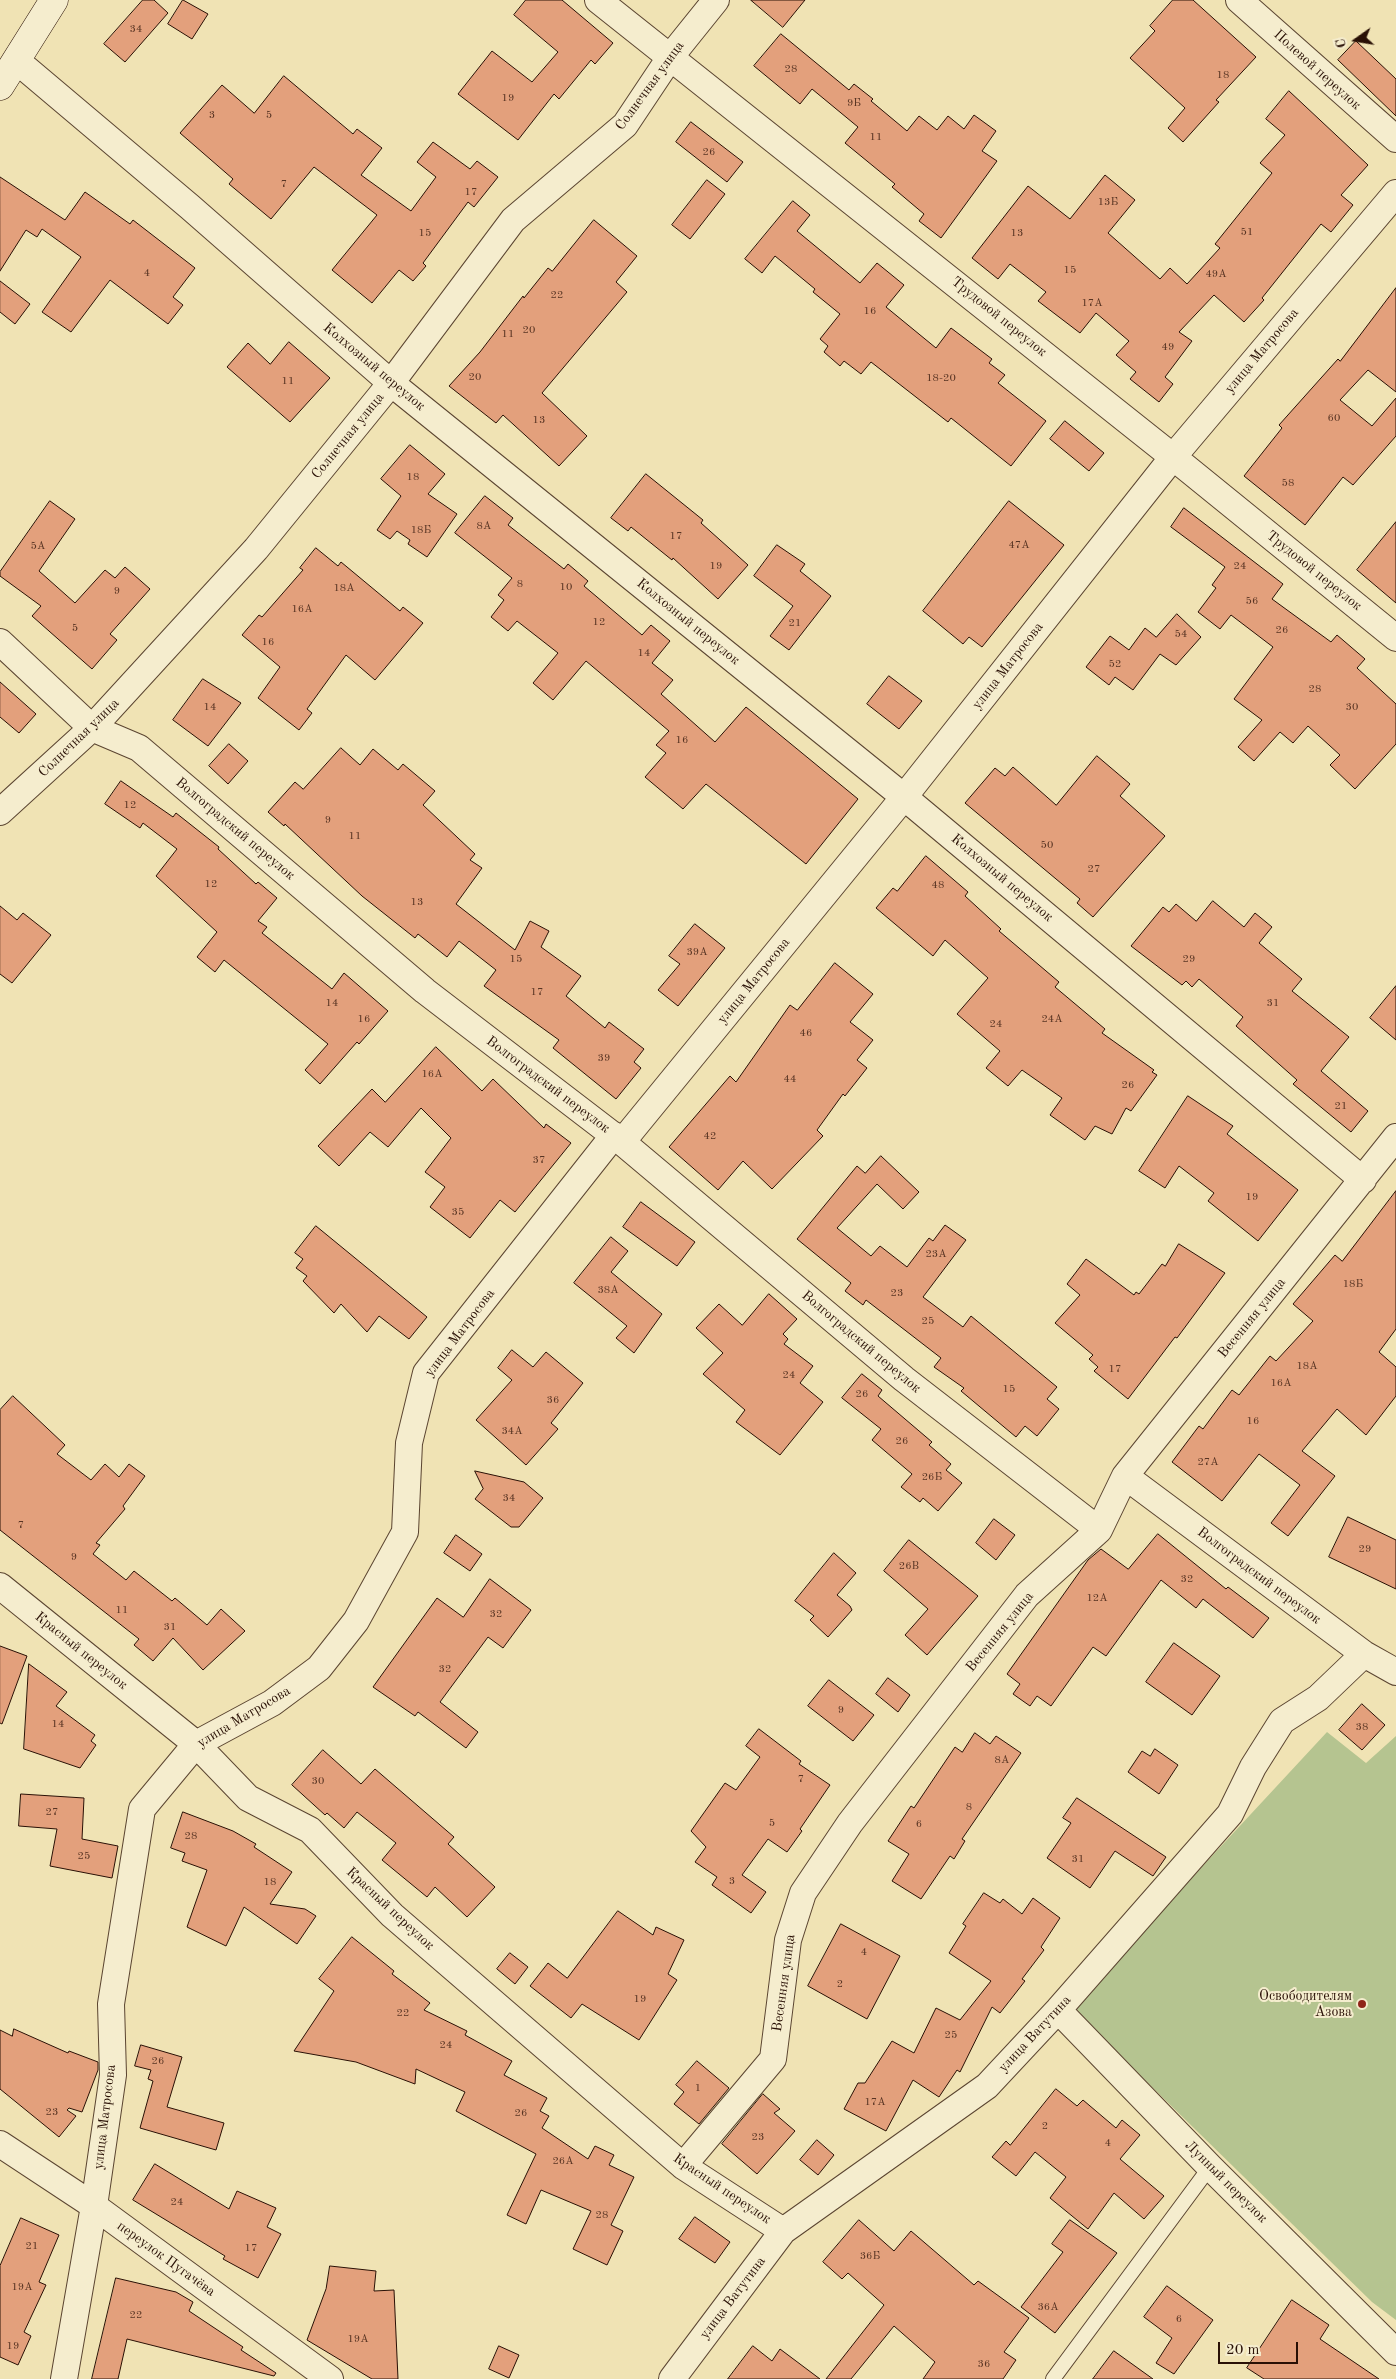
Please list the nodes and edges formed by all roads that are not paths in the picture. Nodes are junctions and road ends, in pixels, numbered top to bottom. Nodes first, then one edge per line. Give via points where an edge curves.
1 (54, 0) edge
2 (598, 0) edge
3 (716, 0) edge
4 (1239, 0) edge
5 (671, 56) junction
6 (17, 61) junction
7 (0, 86) edge
8 (1396, 139) edge
9 (1396, 193) edge
10 (391, 383) junction
11 (1174, 456) junction
12 (1396, 638) edge
13 (0, 642) edge
14 (92, 728) junction
15 (904, 797) junction
16 (0, 812) edge
17 (1396, 1137) edge
18 (618, 1138) junction
19 (1362, 1180) junction
20 (1125, 1476) junction
21 (1098, 1530) junction
22 (0, 1586) edge
23 (1364, 1654) junction
24 (1396, 1672) edge
25 (196, 1744) junction
26 (1058, 2010) junction
27 (0, 2144) edge
28 (684, 2166) junction
29 (1210, 2168) junction
30 (94, 2206) junction
31 (783, 2231) junction
32 (1396, 2352) edge
33 (64, 2379) edge
34 (330, 2379) edge
35 (672, 2379) edge
36 (1053, 2379) edge

1 - 6 street
2 - 5 street, Трудовой переулок
3 - 5 street, Солнечная улица
4 - 8 street, Полевой переулок
5 - 10 street, Солнечная улица via 624,126 513,220
5 - 11 street, Трудовой переулок
6 - 7 street
6 - 10 street, Колхозный переулок
9 - 11 street, улица Матросова
10 - 14 street, Солнечная улица via 256,549
10 - 15 street, Колхозный переулок
11 - 12 street, Трудовой переулок
11 - 15 street, улица Матросова
13 - 14 street, Волгоградский переулок
14 - 16 street, Солнечная улица
14 - 18 street, Волгоградский переулок via 139,748 425,991
15 - 18 street, улица Матросова
15 - 19 street, Колхозный переулок
17 - 19 street, Весенняя улица
18 - 21 street, Волгоградский переулок via 904,1379
18 - 25 street, улица Матросова via 426,1373 410,1443 405,1532 356,1621 319,1668 272,1703
19 - 20 street, Весенняя улица
20 - 21 street, Весенняя улица
20 - 23 street, Волгоградский переулок
21 - 28 street, Весенняя улица via 1028,1595 850,1823 803,1893 788,1940 774,2060
22 - 25 street, Красный переулок
23 - 24 street, Волгоградский переулок
23 - 26 street, улица Ватутина via 1318,1698 1282,1721 1253,1767 1230,1814
25 - 28 street, Красный переулок via 248,1798 310,1830 392,1915
25 - 30 street, улица Матросова via 142,1809 111,2004 113,2075
26 - 29 street, Лунный переулок
26 - 31 street, улица Ватутина via 986,2086
27 - 30 street, переулок Пугачёва
28 - 31 street, Красный переулок
29 - 32 street, Лунный переулок
29 - 36 lane
30 - 33 street, улица Матросова
30 - 34 street, переулок Пугачёва
31 - 35 street, улица Ватутина

